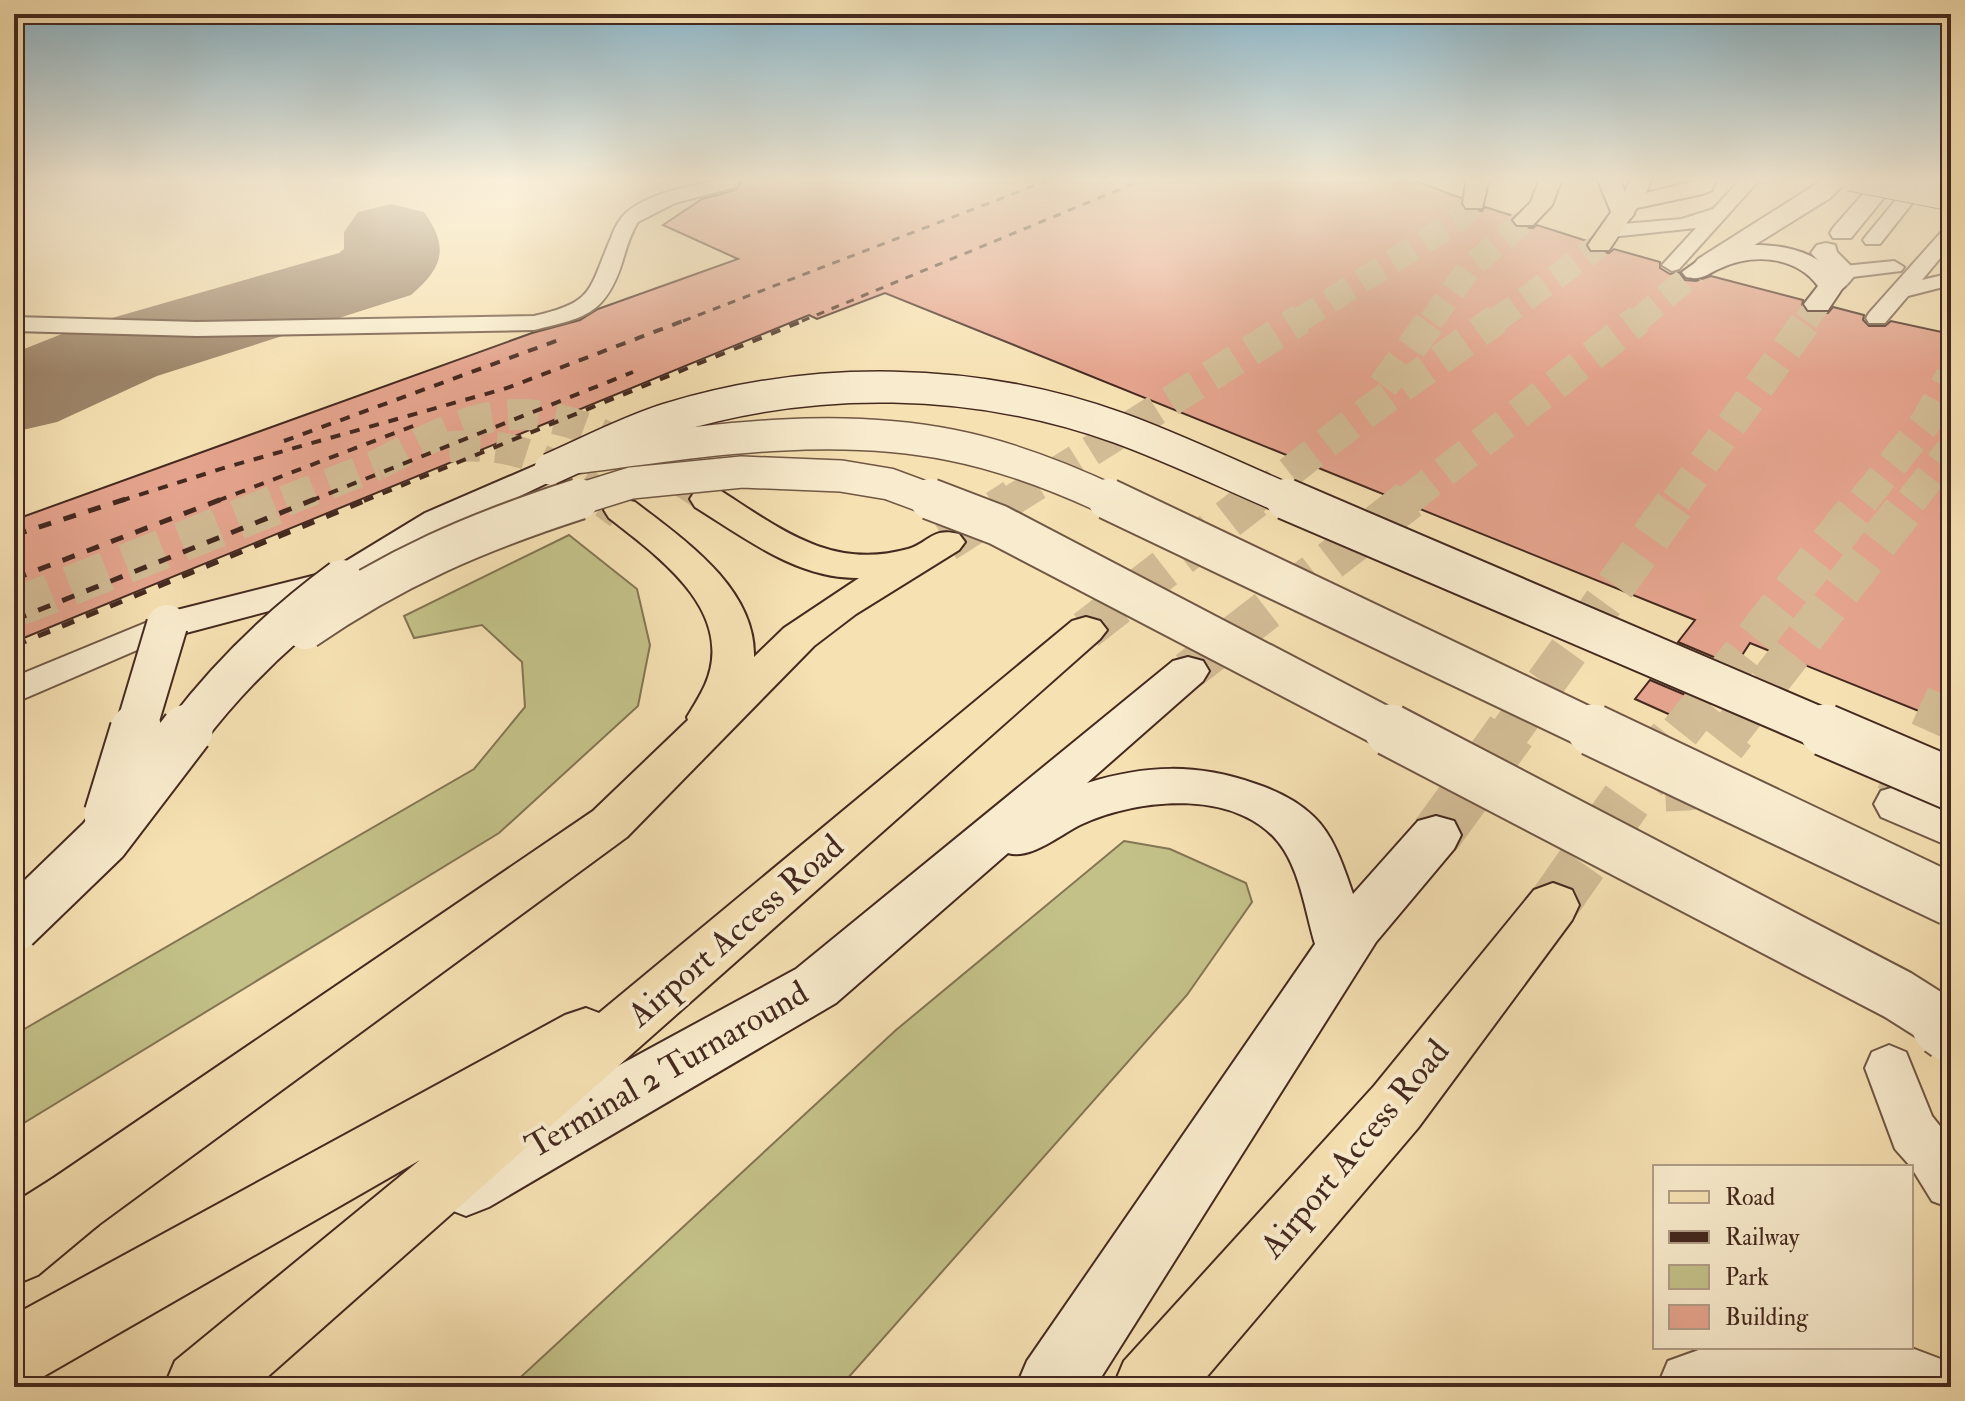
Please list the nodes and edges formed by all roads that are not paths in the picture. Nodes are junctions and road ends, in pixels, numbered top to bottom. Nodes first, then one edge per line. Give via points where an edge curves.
1 (618, 243) edge
2 (1704, 243) edge
3 (1733, 243) edge
4 (1832, 243) edge
5 (1942, 243) edge
6 (1691, 267) junction
7 (1894, 267) dead end
8 (1951, 279) edge
9 (1838, 280) junction
10 (1901, 291) junction
11 (1877, 318) dead end
12 (14, 324) edge
13 (445, 325) junction
14 (481, 351) dead end
15 (575, 458) junction
16 (708, 499) tunnel mouth
17 (622, 510) tunnel mouth
18 (342, 580) junction
19 (167, 625) junction
20 (1086, 630) tunnel mouth
21 (1188, 671) tunnel mouth
22 (14, 691) edge
23 (676, 761) junction
24 (1951, 784) edge
25 (1898, 804) dead end
26 (1951, 828) edge
27 (1436, 835) tunnel mouth
28 (103, 840) junction
29 (933, 885) junction
30 (1951, 900) edge
31 (1553, 905) tunnel mouth
32 (14, 926) edge
33 (14, 932) edge
34 (1343, 947) junction
35 (675, 984) junction
36 (1951, 1029) edge
37 (1889, 1068) dead end
38 (1951, 1182) edge
39 (75, 1202) junction
40 (384, 1231) junction
41 (14, 1241) edge
42 (14, 1251) edge
43 (14, 1354) edge
44 (201, 1387) edge
45 (1053, 1387) edge
46 (1150, 1387) edge
47 (1694, 1387) edge
48 (1920, 1387) edge

1 - 13 lane via 594,304 534,323
2 - 6 lane
3 - 6 main road
4 - 9 main road via 1823,253
5 - 10 lane
6 - 9 main road via 1751,252 1778,254 1806,261
7 - 9 lane
8 - 10 lane
10 - 11 lane
12 - 13 lane via 197,329
13 - 14 lane via 469,330
15 - 18 main road, bridge via 438,521
15 - 24 main road, bridge via 664,420 715,405 817,389 962,389 1055,406 1120,428
15 - 30 main road, bridge via 826,432 902,436 1019,461
16 - 23 main road via 797,554 830,566 875,568 946,542 799,637
17 - 23 main road via 696,571 721,603 734,637 730,673 714,711
18 - 19 main road, bridge
18 - 28 main road, bridge via 294,615 221,689
19 - 22 lane
19 - 28 main road, bridge
20 - 35 main road, Airport Access Road
21 - 29 main road
23 - 39 main road via 610,824 534,880
25 - 26 main road
27 - 34 main road
28 - 32 main road, bridge
29 - 34 main road via 1042,822 1114,792 1185,783 1224,789 1272,810 1305,840
29 - 40 main road, Terminal 2 Turnaround via 816,986
31 - 46 main road, Airport Access Road via 1396,1107
33 - 36 main road, bridge via 192,722 275,649 357,593 447,546 631,483 742,472 792,473 889,484 998,525 1898,995
34 - 45 main road
35 - 40 main road, Airport Access Road
35 - 43 main road
37 - 38 lane via 1913,1132
39 - 41 main road
39 - 42 main road
40 - 44 main road, Airport Access Road
47 - 48 main road via 1761,1369 1894,1379

